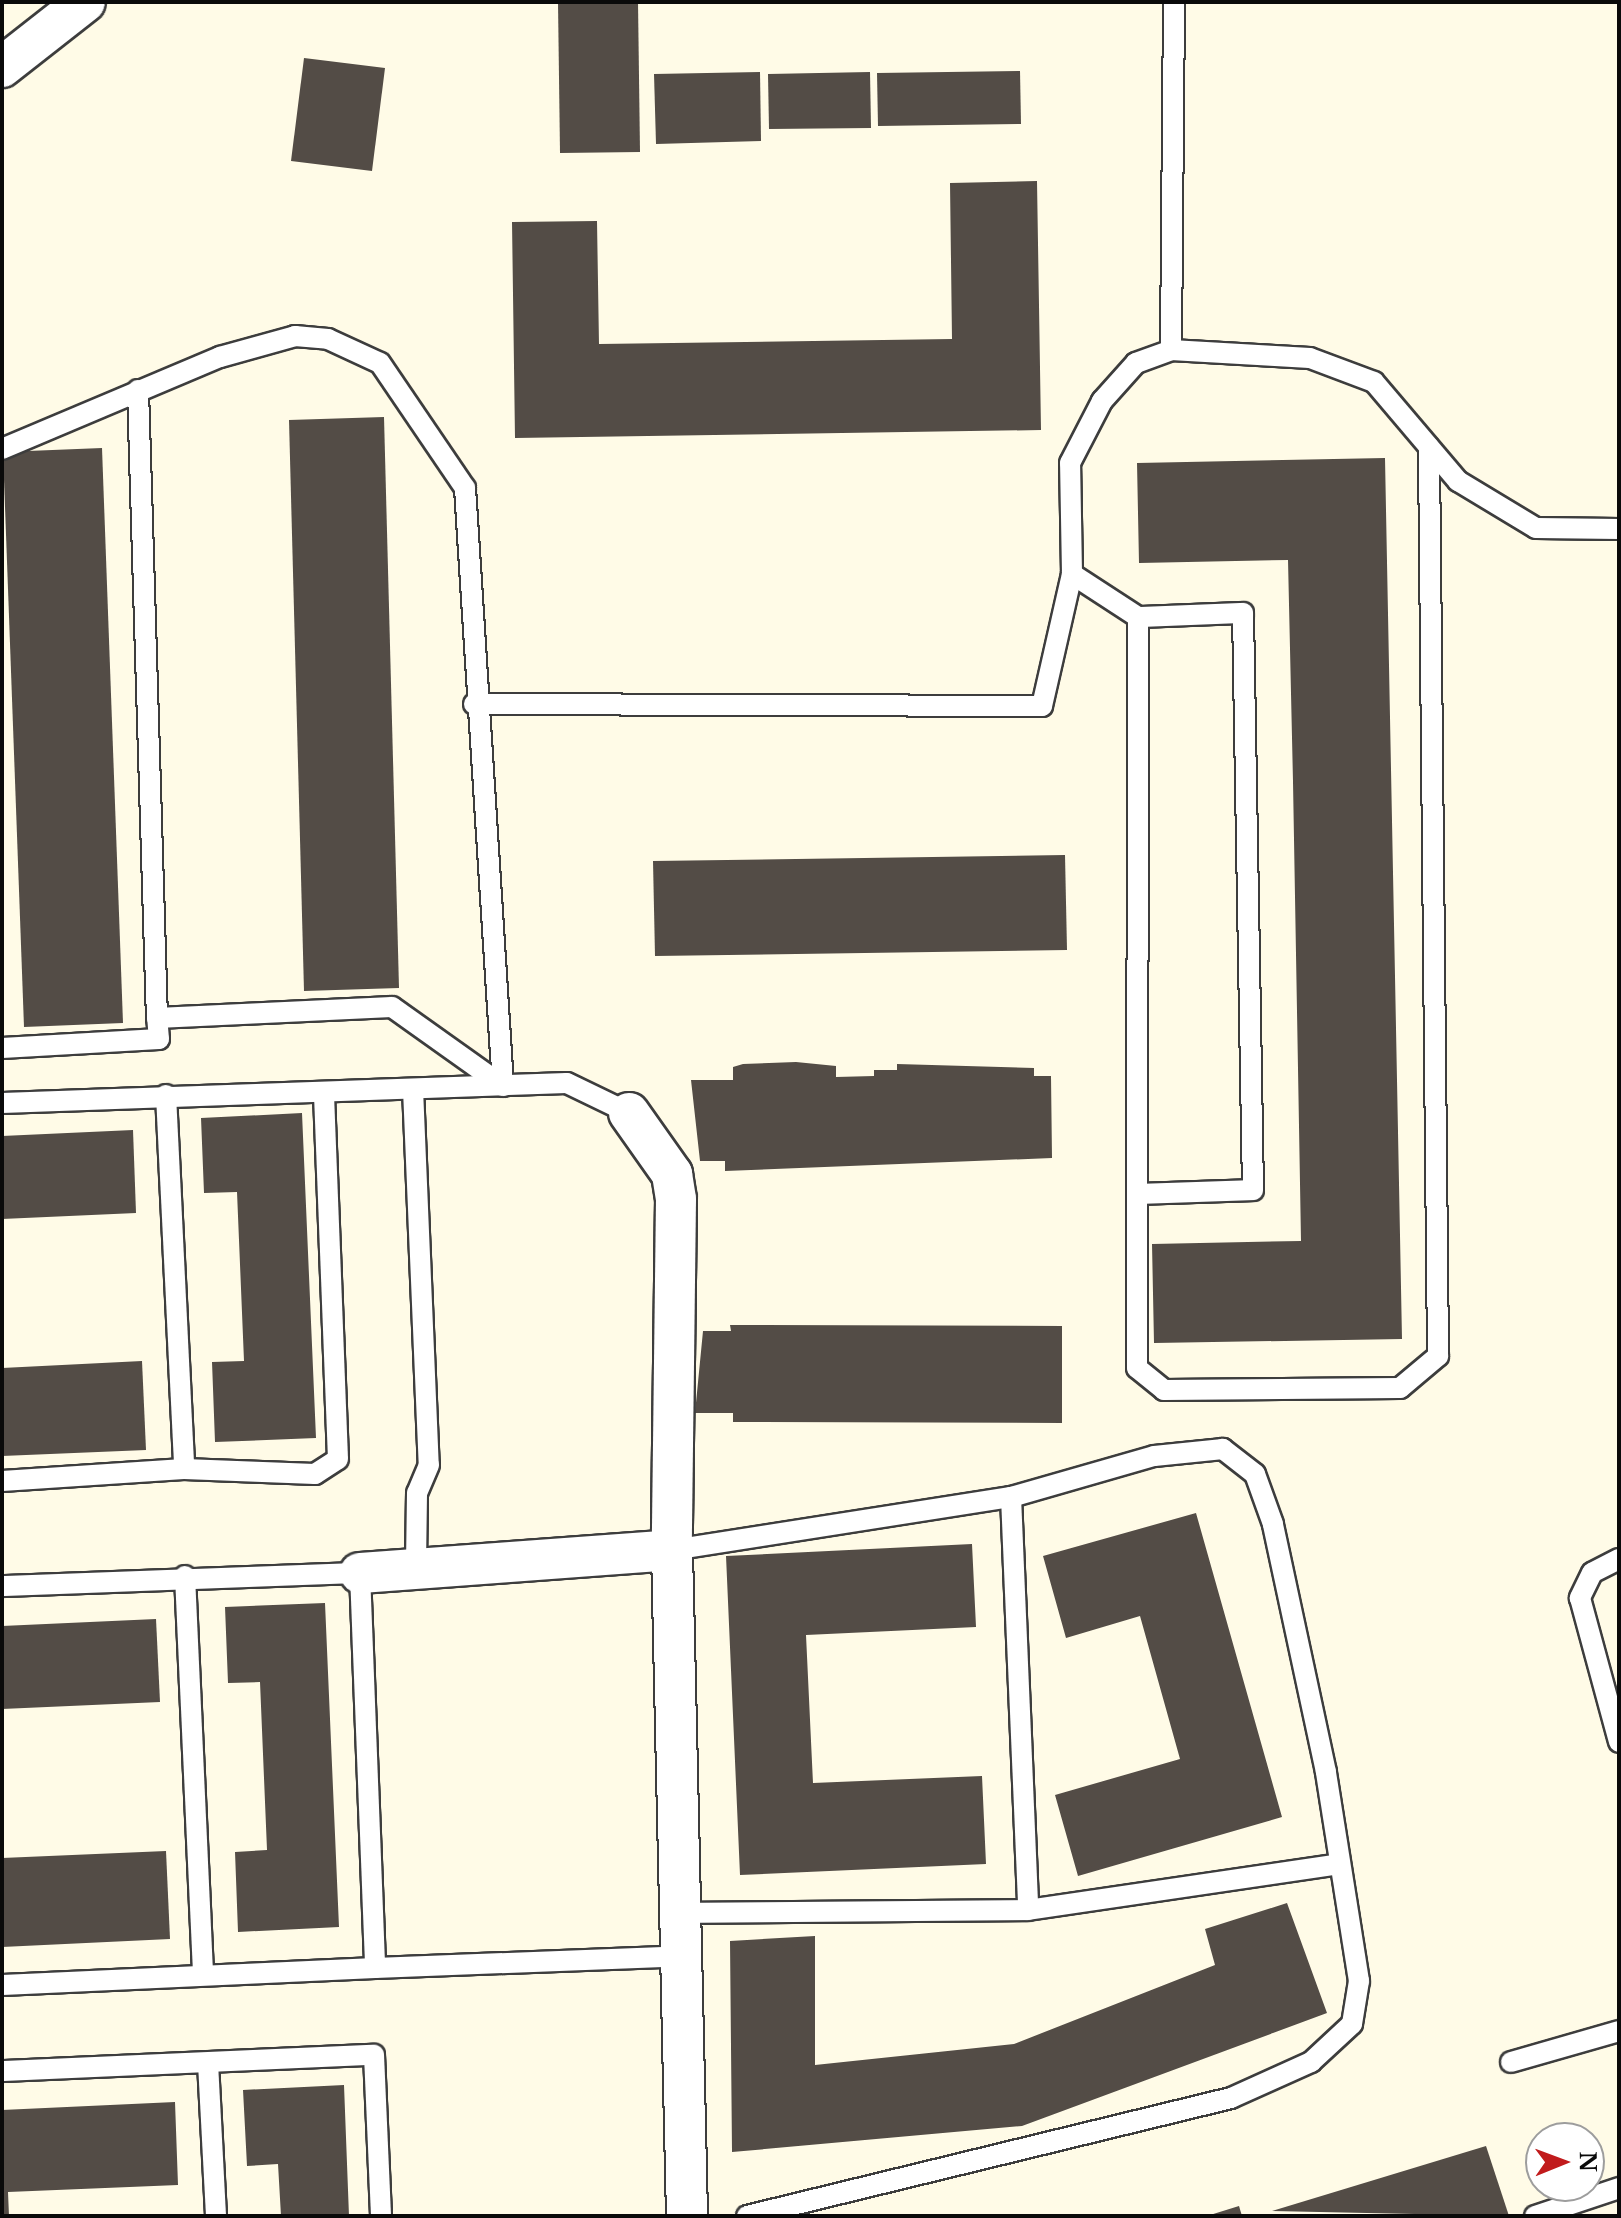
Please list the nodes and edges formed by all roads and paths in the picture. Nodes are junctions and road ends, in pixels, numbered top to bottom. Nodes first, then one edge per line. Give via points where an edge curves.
1 (85, 2) edge
2 (1174, 2) edge
3 (2, 67) edge
4 (1171, 350) junction
5 (138, 390) junction
6 (1429, 447) junction
7 (2, 449) edge
8 (1619, 529) edge
9 (1072, 574) junction
10 (1138, 617) junction
11 (474, 704) junction
12 (157, 1018) junction
13 (2, 1048) edge
14 (503, 1086) junction
15 (413, 1089) junction
16 (324, 1092) junction
17 (166, 1095) junction
18 (2, 1103) edge
19 (629, 1113) joint
20 (1140, 1194) junction
21 (184, 1469) junction
22 (2, 1481) edge
23 (1011, 1497) junction
24 (672, 1550) junction
25 (1619, 1559) edge
26 (416, 1569) junction
27 (360, 1573) junction
28 (185, 1576) junction
29 (2, 1586) edge
30 (1619, 1742) edge
31 (1340, 1864) junction
32 (1028, 1910) junction
33 (681, 1913) junction
34 (683, 1956) junction
35 (375, 1968) junction
36 (203, 1974) junction
37 (2, 1985) edge
38 (1619, 2031) edge
39 (1511, 2062) dead end
40 (208, 2063) junction
41 (2, 2071) edge
42 (1619, 2188) edge
43 (216, 2216) edge
44 (381, 2216) edge
45 (687, 2216) edge
46 (747, 2216) edge
47 (1535, 2216) edge

1 - 3 street
2 - 4 lane
4 - 6 lane via 1310,358 1374,382
4 - 9 lane via 1136,363 1119,382 1070,463
5 - 7 lane
5 - 11 lane via 295,336 328,339 380,363 465,488
5 - 12 lane
6 - 8 lane via 1458,481 1536,528
6 - 20 lane via 1438,1356 1400,1388 1164,1390 1137,1368
9 - 10 lane
9 - 11 lane via 1042,706
10 - 20 lane
10 - 20 lane via 1243,613 1253,1190
11 - 14 lane via 493,833
12 - 13 lane via 159,1039
12 - 14 lane via 392,1007
14 - 15 lane
14 - 19 lane via 567,1083
15 - 16 lane
15 - 26 lane via 429,1465 417,1493
16 - 17 lane
16 - 21 lane via 338,1459 315,1474
17 - 18 lane
17 - 21 lane
19 - 24 street via 672,1174 676,1199
21 - 22 lane
23 - 24 lane
23 - 31 lane via 1154,1456 1223,1449 1255,1474 1273,1524
23 - 32 lane
24 - 26 street
24 - 33 street
25 - 30 lane via 1592,1573 1580,1598
26 - 27 street
27 - 28 lane
27 - 35 lane
28 - 29 lane
28 - 36 lane
31 - 32 lane
31 - 46 lane via 1359,1981 1352,2024 1311,2062 1231,2098
32 - 33 lane
33 - 34 street
34 - 35 lane
34 - 45 street
35 - 36 lane
36 - 37 lane
38 - 39 lane
40 - 41 lane
40 - 43 lane
40 - 44 lane via 374,2055
42 - 47 lane

